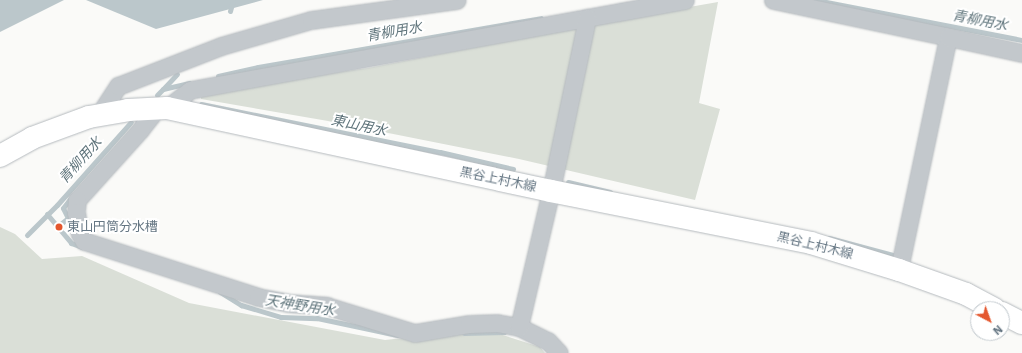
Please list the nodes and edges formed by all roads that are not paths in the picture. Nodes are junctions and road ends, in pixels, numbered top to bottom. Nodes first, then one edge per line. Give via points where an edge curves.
1 (457, 0) edge
2 (685, 0) edge
3 (773, 0) edge
4 (587, 18) junction
5 (948, 38) junction
6 (1022, 53) edge
7 (160, 108) junction
8 (98, 115) junction
9 (0, 156) edge
10 (551, 192) junction
11 (900, 270) junction
12 (979, 301) edge
13 (1010, 317) edge
14 (1022, 323) edge
15 (519, 327) junction
16 (559, 353) edge

1 - 8 street via 311,20 221,46 118,86
2 - 4 street
3 - 5 street
4 - 7 street via 190,90
4 - 10 street
5 - 6 street
5 - 11 street
7 - 8 main road, 黒谷上村木線
7 - 10 main road, 黒谷上村木線
7 - 15 street via 77,200 76,212 84,241 258,297 288,303 327,306 415,333 469,324 497,323
8 - 9 main road, 黒谷上村木線 via 32,138
10 - 11 main road, 黒谷上村木線 via 811,243
10 - 15 street
11 - 12 main road, 黒谷上村木線
13 - 14 main road
15 - 16 street via 548,341

